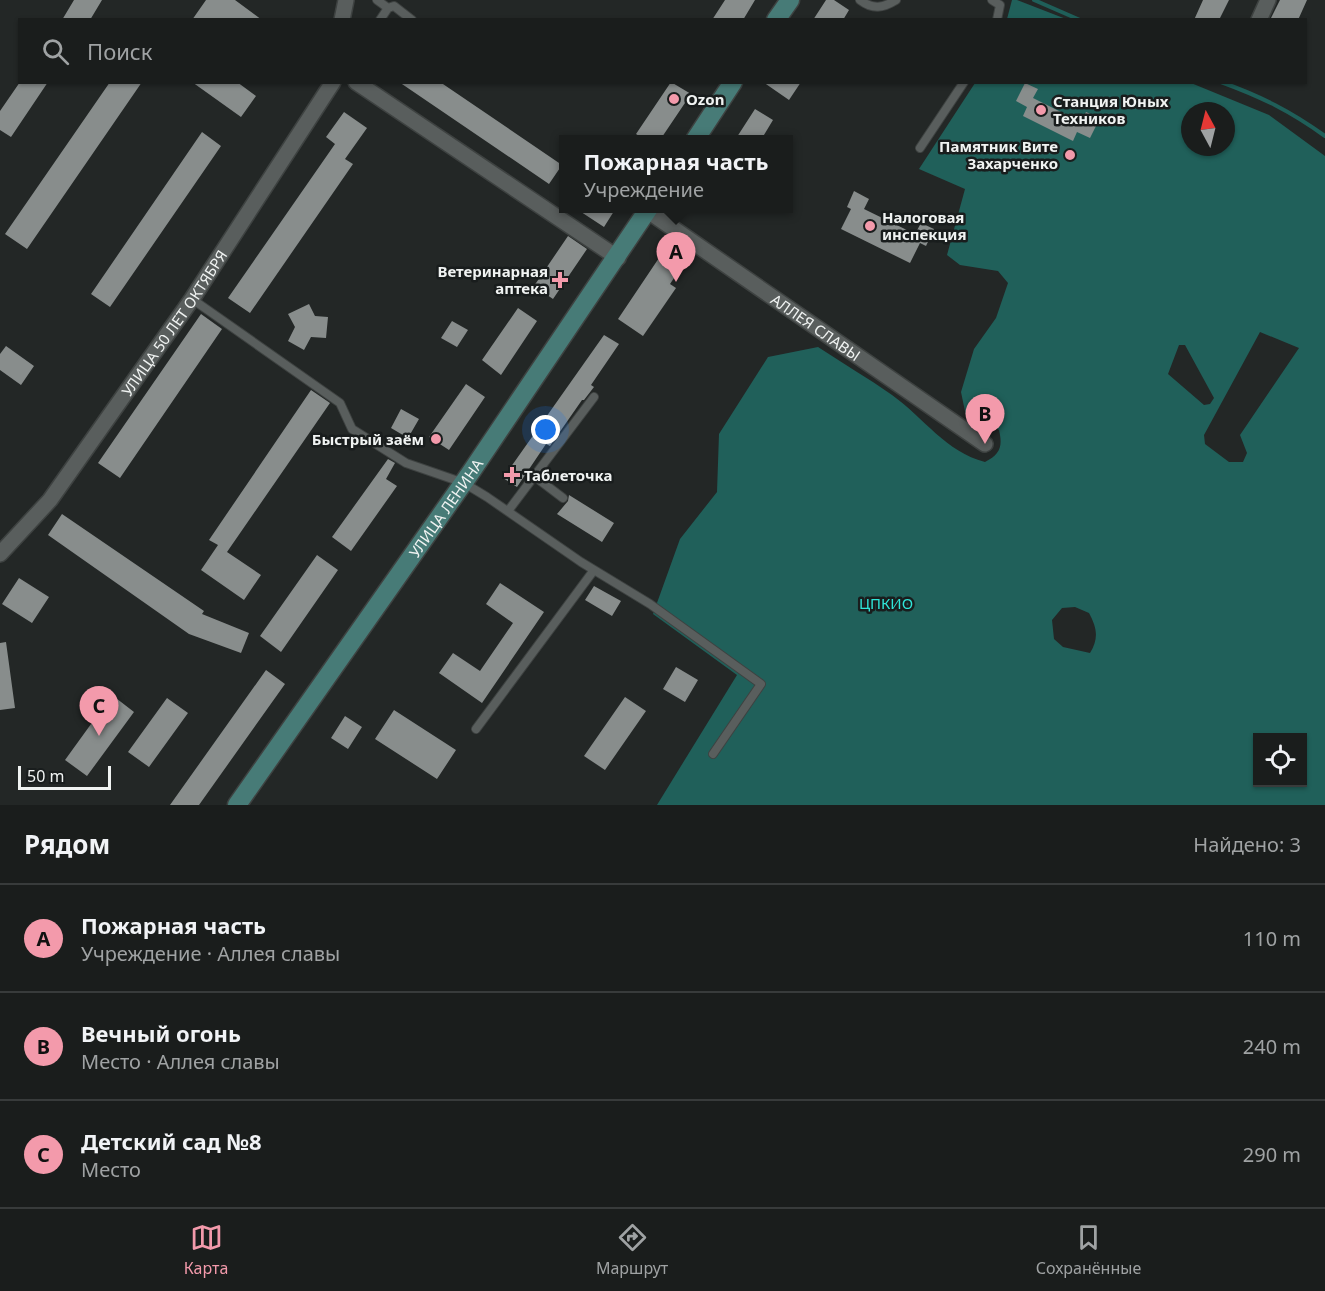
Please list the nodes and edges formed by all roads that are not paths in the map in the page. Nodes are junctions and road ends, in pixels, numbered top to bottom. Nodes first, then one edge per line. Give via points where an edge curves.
1 (346, 0) edge
2 (377, 0) edge
3 (790, 0) edge
4 (860, 0) edge
5 (896, 0) edge
6 (992, 0) edge
7 (1268, 0) edge
8 (1001, 3) edge
9 (388, 8) junction
10 (342, 18) edge
11 (381, 18) edge
12 (409, 18) edge
13 (777, 18) edge
14 (997, 18) edge
15 (1260, 18) edge
16 (332, 84) edge
17 (359, 84) edge
18 (732, 84) edge
19 (963, 84) edge
20 (698, 135) edge
21 (920, 148) dead end
22 (646, 213) edge
23 (652, 213) edge
24 (618, 258) junction
25 (192, 299) junction
26 (594, 397) dead end
27 (985, 444) dead end
28 (534, 476) junction
29 (464, 483) junction
30 (563, 498) dead end
31 (508, 512) junction
32 (0, 554) edge
33 (594, 570) junction
34 (476, 729) dead end
35 (713, 754) dead end
36 (237, 805) edge

1 - 10 street
2 - 9 lane
3 - 13 street
4 - 5 lane via 867,6 882,8
6 - 8 lane
7 - 15 street
8 - 14 lane
9 - 11 lane
9 - 12 lane via 394,6
16 - 25 street, УЛИЦА 50 ЛЕТ ОКТЯБРЯ
17 - 24 street
18 - 20 street
19 - 21 lane
22 - 24 street, УЛИЦА ЛЕНИНА
23 - 27 street, АЛЛЕЯ СЛАВЫ
24 - 29 street, УЛИЦА ЛЕНИНА
25 - 29 lane via 340,402 352,429 406,463
25 - 32 street, УЛИЦА 50 ЛЕТ ОКТЯБРЯ via 50,500
26 - 28 lane
28 - 30 lane
28 - 31 lane
29 - 31 lane
29 - 36 street, УЛИЦА ЛЕНИНА
31 - 33 lane
33 - 34 lane
33 - 35 lane via 659,610 761,684

